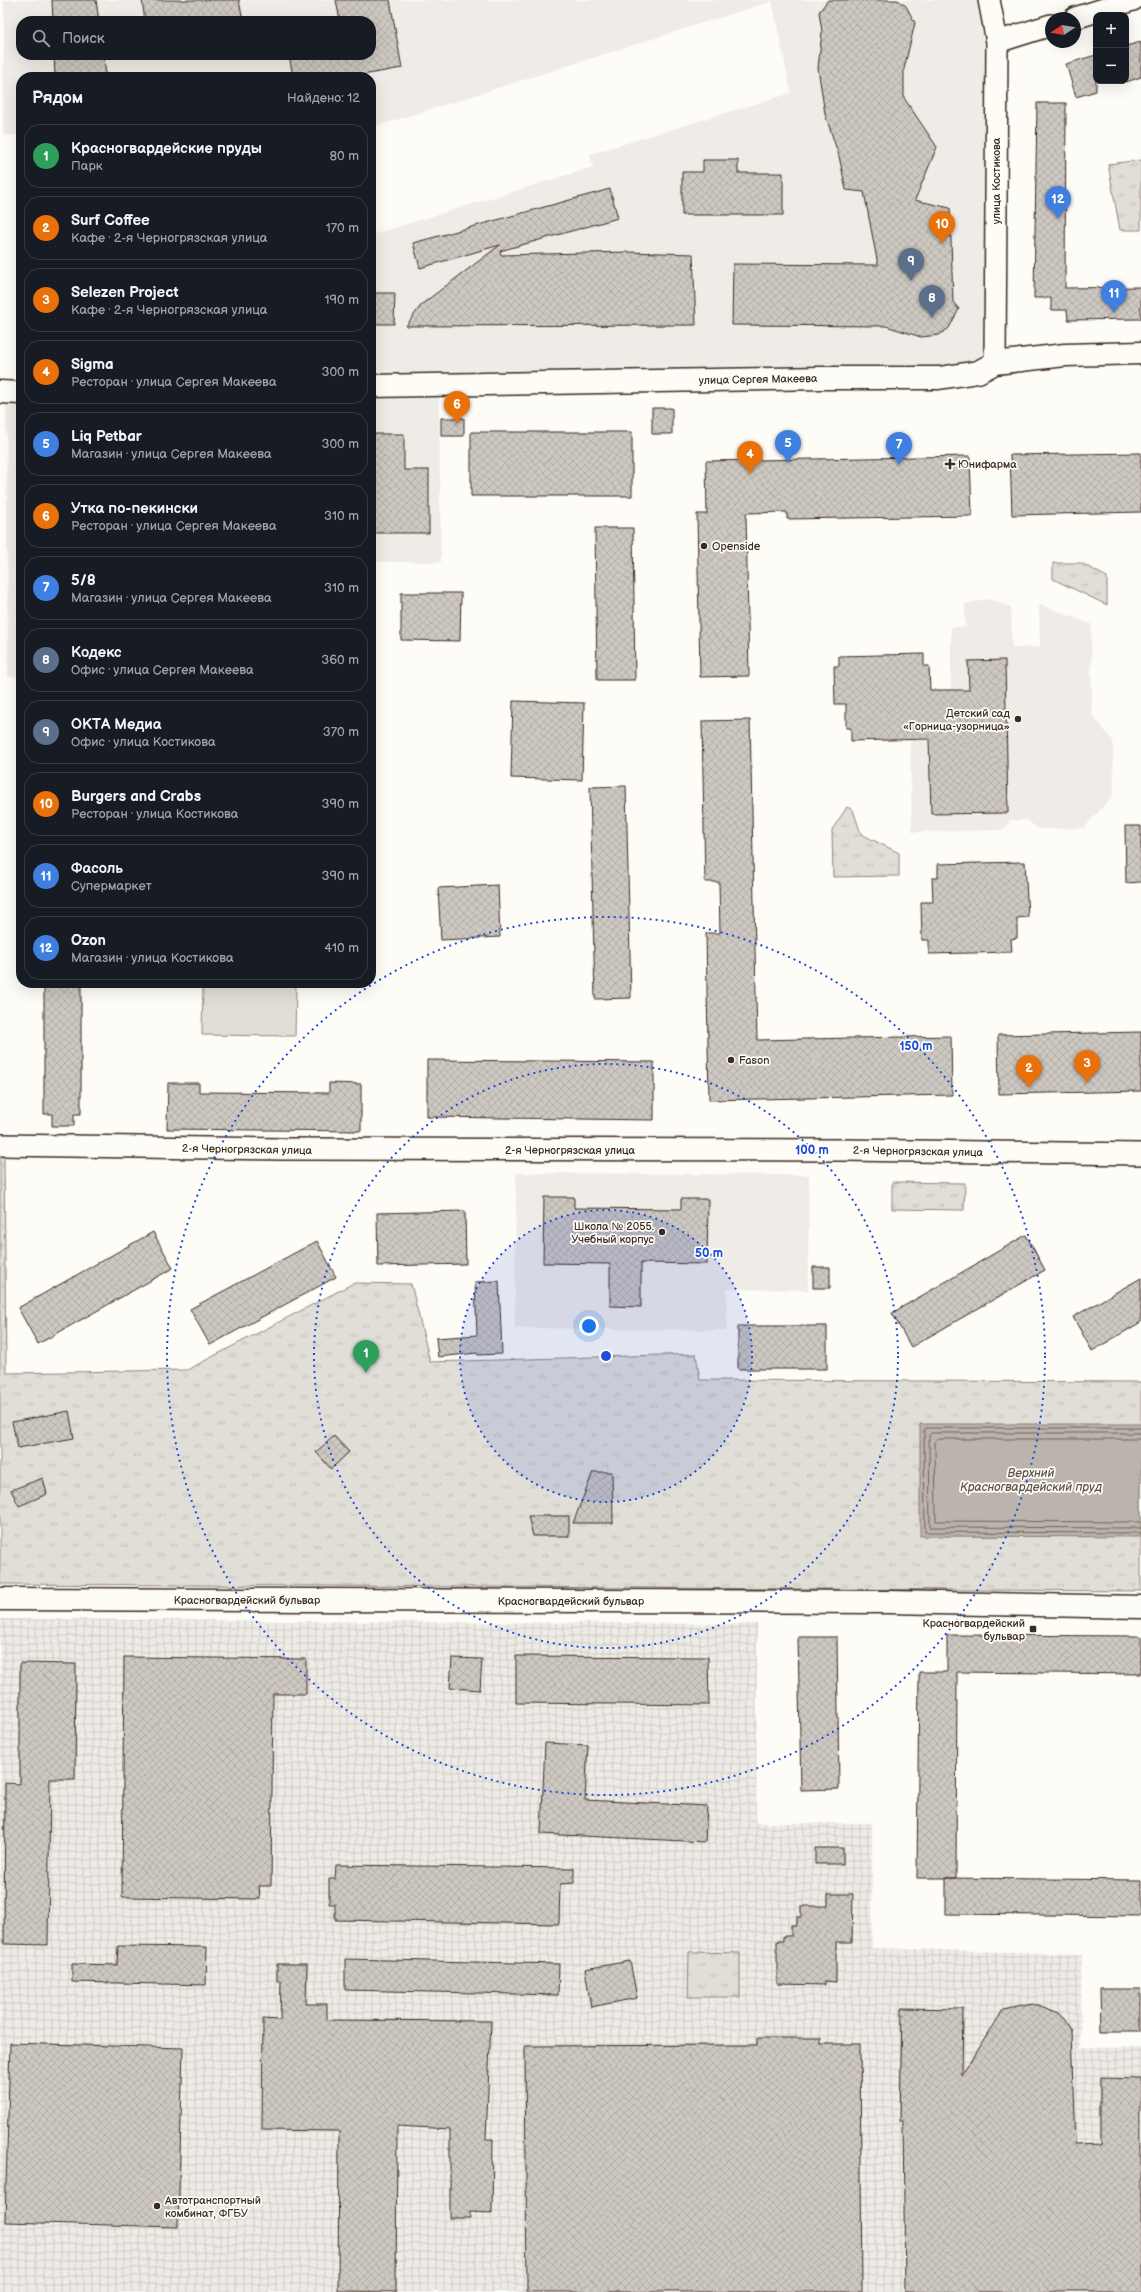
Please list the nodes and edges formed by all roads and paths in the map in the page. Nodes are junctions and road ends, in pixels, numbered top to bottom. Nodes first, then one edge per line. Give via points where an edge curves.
1 (989, 0) edge
2 (1133, 0) edge
3 (1081, 16) edge
4 (1045, 27) edge
5 (997, 42) junction
6 (1141, 353) edge
7 (995, 363) junction
8 (376, 386) edge
9 (0, 392) edge
10 (16, 393) edge
11 (0, 1145) edge
12 (1141, 1154) edge
13 (0, 1599) edge
14 (1141, 1607) edge

1 - 5 street, улица Костикова
2 - 3 street
4 - 5 street
5 - 7 street, улица Костикова
6 - 7 street, улица Сергея Макеева via 1065,354
7 - 8 street, улица Сергея Макеева via 978,372 939,378
9 - 10 street
11 - 12 street, 2-я Черногрязская улица
13 - 14 street, Красногвардейский бульвар via 881,1602

